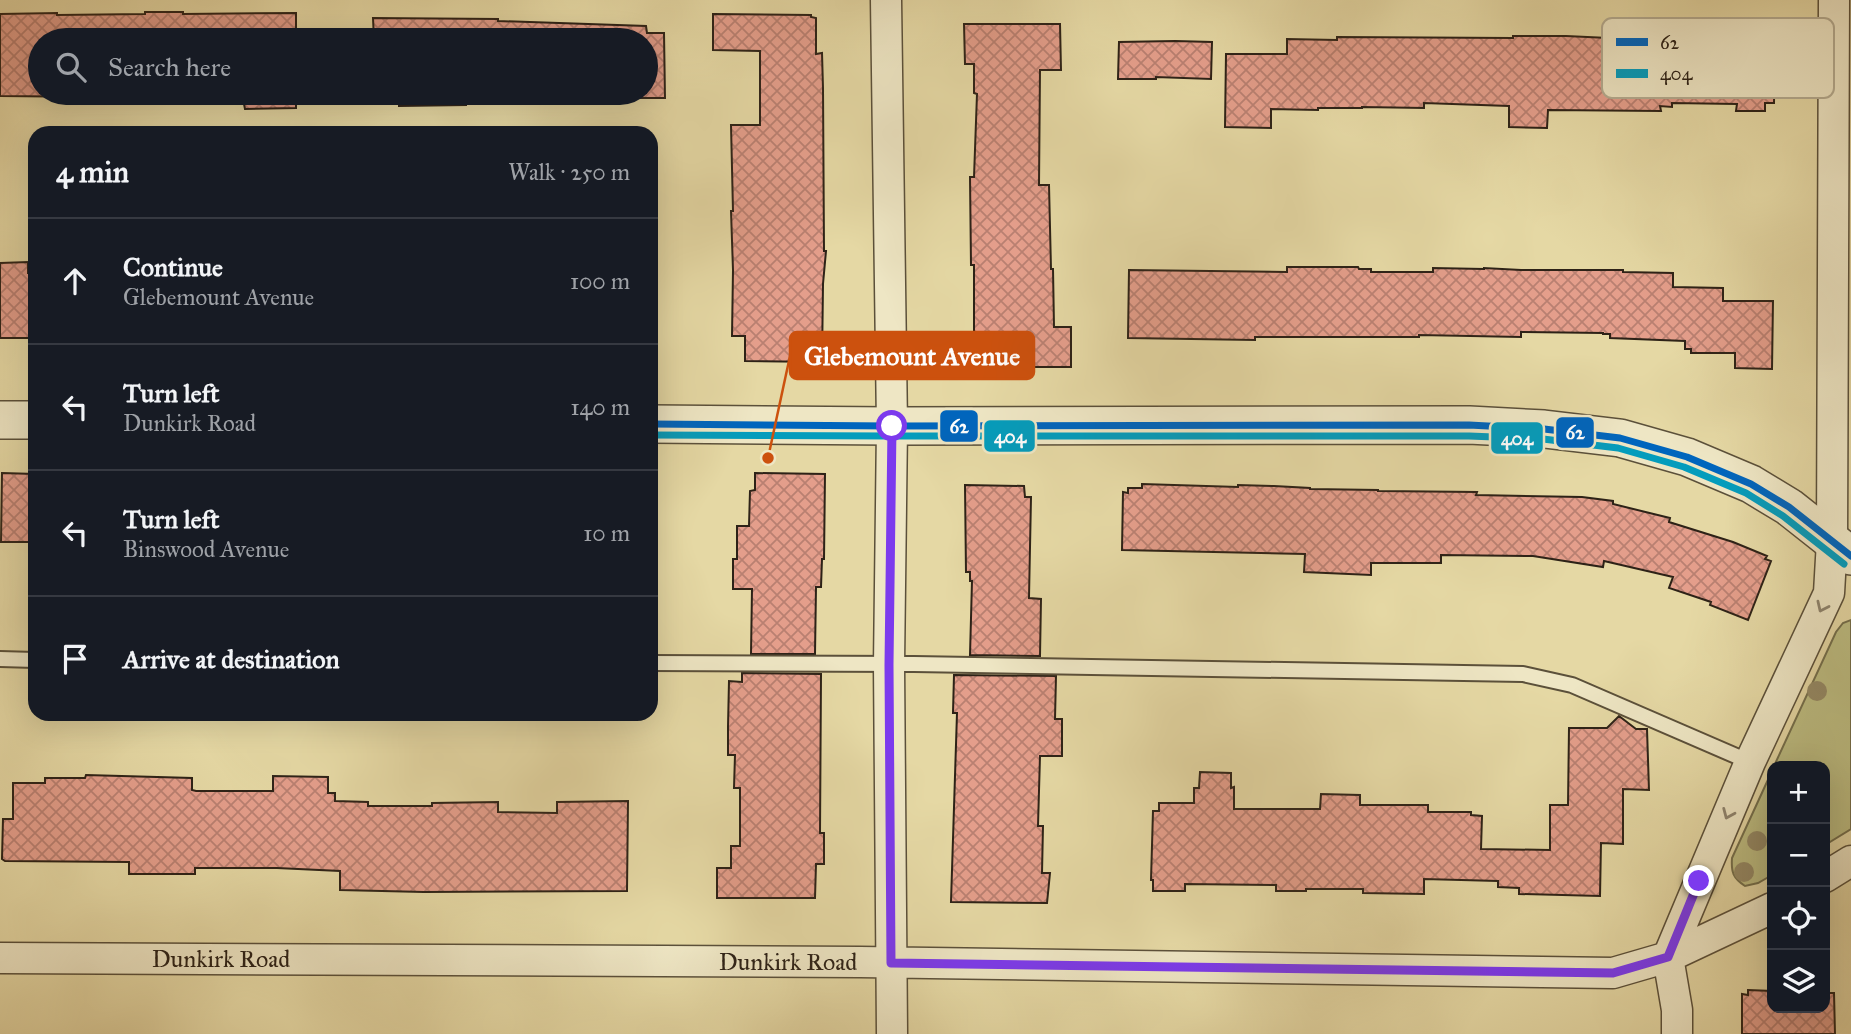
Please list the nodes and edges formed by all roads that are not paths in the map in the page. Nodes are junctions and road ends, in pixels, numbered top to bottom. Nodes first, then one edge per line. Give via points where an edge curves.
1 (886, 0) edge
2 (1834, 0) edge
3 (0, 419) edge
4 (28, 420) edge
5 (658, 424) edge
6 (892, 426) junction
7 (1842, 549) edge
8 (0, 659) edge
9 (28, 660) edge
10 (658, 663) edge
11 (889, 665) junction
12 (1750, 762) junction
13 (1851, 861) edge
14 (1830, 874) edge
15 (1767, 910) edge
16 (1668, 957) junction
17 (0, 958) edge
18 (891, 963) junction
19 (892, 1034) edge
20 (1676, 1034) edge

1 - 6 street
2 - 7 street
3 - 4 street
5 - 6 street
6 - 7 street via 1469,425 1620,438 1687,457 1751,484
6 - 11 street
7 -> 12 street via 1829,593
8 - 9 lane
10 - 11 lane
11 - 12 lane via 1523,674 1572,685
11 - 18 street
12 -> 16 street
13 - 14 street
15 - 16 street, Dunkirk Road
16 - 18 street, Dunkirk Road via 1613,973
16 - 20 street
17 - 18 street, Dunkirk Road
18 - 19 street

